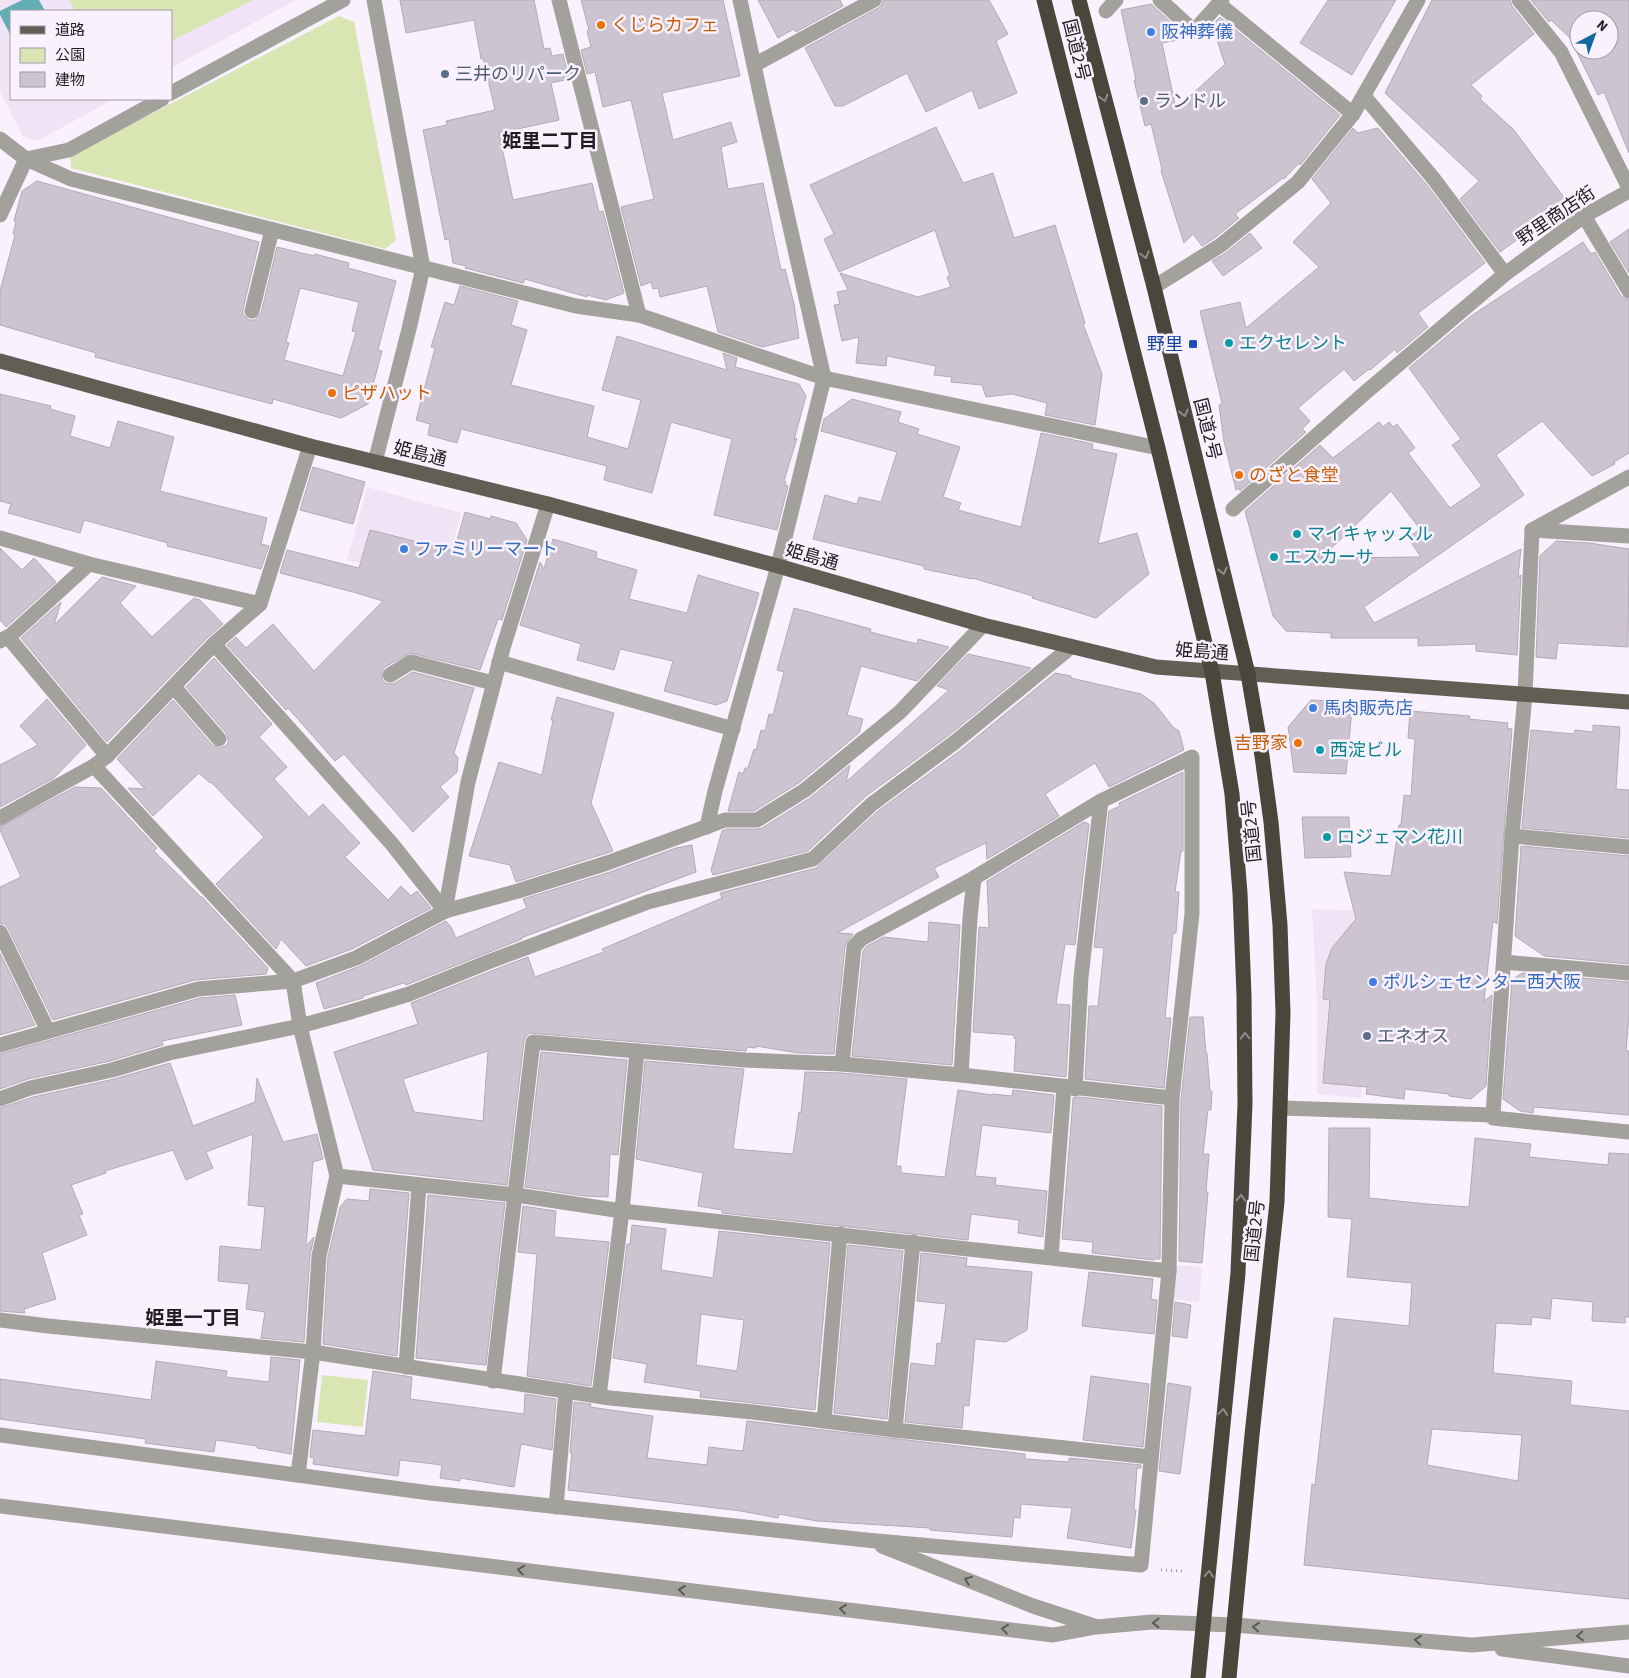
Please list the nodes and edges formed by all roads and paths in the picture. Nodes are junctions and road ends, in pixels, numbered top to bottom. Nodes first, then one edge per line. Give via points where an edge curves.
1 (343, 0) edge
2 (374, 0) edge
3 (559, 0) edge
4 (740, 0) edge
5 (874, 0) edge
6 (1044, 0) edge
7 (1079, 0) edge
8 (1160, 0) edge
9 (1418, 0) edge
10 (1519, 0) edge
11 (1221, 2) edge
12 (754, 65) junction
13 (172, 93) edge
14 (1364, 96) junction
15 (160, 100) edge
16 (1353, 114) junction
17 (0, 139) edge
18 (26, 159) junction
19 (1629, 190) edge
20 (0, 215) edge
21 (1584, 216) junction
22 (272, 230) junction
23 (423, 268) junction
24 (1505, 274) junction
25 (1154, 287) junction
26 (1629, 291) edge
27 (252, 311) dead end
28 (638, 315) junction
29 (0, 361) edge
30 (824, 378) junction
31 (310, 446) junction
32 (1158, 448) junction
33 (375, 462) junction
34 (1629, 477) edge
35 (548, 504) junction
36 (1233, 509) dead end
37 (1532, 530) junction
38 (1629, 536) edge
39 (0, 538) edge
40 (89, 564) junction
41 (778, 566) junction
42 (260, 604) junction
43 (983, 625) junction
44 (4, 639) edge
45 (214, 644) junction
46 (1071, 647) junction
47 (499, 662) junction
48 (1212, 672) junction
49 (1248, 674) junction
50 (390, 675) dead end
51 (493, 683) junction
52 (174, 686) junction
53 (1525, 694) junction
54 (1629, 702) edge
55 (733, 729) junction
56 (219, 739) dead end
57 (107, 756) junction
58 (94, 766) junction
59 (1101, 802) junction
60 (0, 818) edge
61 (707, 826) junction
62 (1512, 836) junction
63 (1629, 847) edge
64 (974, 878) junction
65 (445, 911) junction
66 (0, 932) edge
67 (1504, 962) junction
68 (1629, 973) edge
69 (293, 981) junction
70 (300, 1026) junction
71 (48, 1031) junction
72 (0, 1045) edge
73 (637, 1050) junction
74 (842, 1064) junction
75 (961, 1074) junction
76 (1069, 1088) junction
77 (1172, 1098) junction
78 (0, 1099) edge
79 (1281, 1108) junction
80 (1493, 1115) junction
81 (1629, 1132) edge
82 (337, 1176) junction
83 (419, 1185) junction
84 (516, 1195) junction
85 (622, 1211) junction
86 (840, 1234) junction
87 (913, 1242) junction
88 (1051, 1258) junction
89 (1169, 1271) junction
90 (0, 1320) edge
91 (313, 1352) junction
92 (406, 1367) junction
93 (493, 1381) junction
94 (566, 1391) junction
95 (599, 1396) junction
96 (824, 1421) junction
97 (894, 1430) junction
98 (0, 1435) edge
99 (1151, 1457) junction
100 (298, 1475) junction
101 (0, 1506) edge
102 (556, 1507) junction
103 (866, 1540) junction
104 (1205, 1623) junction
105 (1235, 1625) junction
106 (1096, 1626) junction
107 (1629, 1632) edge
108 (1472, 1645) junction
109 (1629, 1666) edge
110 (1198, 1678) edge
111 (1229, 1678) edge

1 - 13 street
2 - 23 street
3 - 28 street
4 - 12 street
5 - 12 street
6 - 32 highway, 国道2号
7 -> 25 highway, 国道2号
8 - 11 street via 1194,31
9 - 14 street
10 - 19 street via 1561,52
11 - 16 street
12 - 30 street
14 - 16 street
14 - 24 street via 1433,178
15 - 18 street via 69,150
16 - 25 street via 1298,182 1221,245
17 - 18 street
18 - 20 street
18 - 22 street via 71,179
19 - 21 street, 野里商店街
21 - 24 street, 野里商店街
21 - 26 street
22 - 23 street
22 - 27 street
23 - 28 street via 576,306
23 - 33 street
24 - 36 street, 野里商店街
25 -> 49 highway, 国道2号
28 - 30 street
29 - 31 main road, 姫島通
30 - 32 street
30 - 41 street
31 - 33 main road, 姫島通
31 - 42 street
32 - 48 highway, 国道2号
33 - 35 main road, 姫島通
34 - 37 street
35 - 41 main road, 姫島通
35 - 47 street
37 - 38 street
37 - 53 street
39 - 40 street
40 - 42 street
40 - 44 street
41 - 43 main road, 姫島通
41 - 55 street
42 - 45 street
43 - 46 main road, 姫島通
43 - 61 street via 900,712 805,790 757,820 725,820
44 - 57 street
45 - 52 street
45 - 65 street via 392,844
46 - 48 main road, 姫島通 via 1156,667
46 - 70 street via 955,742 872,804 813,859 648,902 408,994
47 - 51 street
47 - 55 street
48 - 49 main road, 姫島通
104 -> 48 highway, 国道2号 via 1238,1272 1246,1104 1240,893 1232,794
49 - 53 main road, 姫島通
49 - 79 highway, 国道2号 via 1271,822 1280,924
50 - 51 street via 411,662
51 - 65 street via 468,782
52 - 56 street
52 - 57 street
53 - 54 main road, 姫島通
53 - 62 street
55 - 61 street
57 - 58 street
58 - 60 street
58 - 69 street
59 - 64 street
59 - 76 street
59 - 77 street via 1192,757 1192,914
61 - 65 street via 607,864
62 - 63 street
62 - 67 street
64 - 74 street via 861,939 854,947
64 - 75 street
65 - 69 street via 356,958
66 - 71 street
67 - 68 street
67 - 80 street
69 - 70 street
69 - 71 street via 198,989
70 - 78 street via 169,1053 112,1070 30,1088
70 - 82 street
71 - 72 street
73 - 74 street via 746,1060
73 - 84 street via 533,1042
73 - 85 street
74 - 75 street
75 - 76 street
76 - 77 street
76 - 88 street
77 - 89 street
79 - 80 street
79 - 105 highway, 国道2号 via 1277,1202
80 - 81 street via 1493,1118
82 - 83 street
82 - 91 street via 320,1256
83 - 84 street
83 - 92 street
84 - 85 street
84 - 93 street
85 - 86 street
85 - 95 street
86 - 87 street
86 - 96 street
87 - 88 street
87 - 97 street
88 - 89 street
89 - 99 street
90 - 91 street
91 - 92 street
91 - 100 street
92 - 93 street
93 - 94 street
94 - 95 street
94 - 102 street
95 - 96 street
96 - 97 street
97 - 99 street
98 - 100 street
99 - 103 street via 1141,1565
100 - 102 street
106 -> 101 street via 1053,1635
102 - 103 street
106 -> 103 street via 1033,1606
104 - 105 street
104 -> 106 street
104 - 110 highway, 国道2号
108 -> 105 street
105 - 111 highway, 国道2号
107 -> 108 street
108 - 109 street

